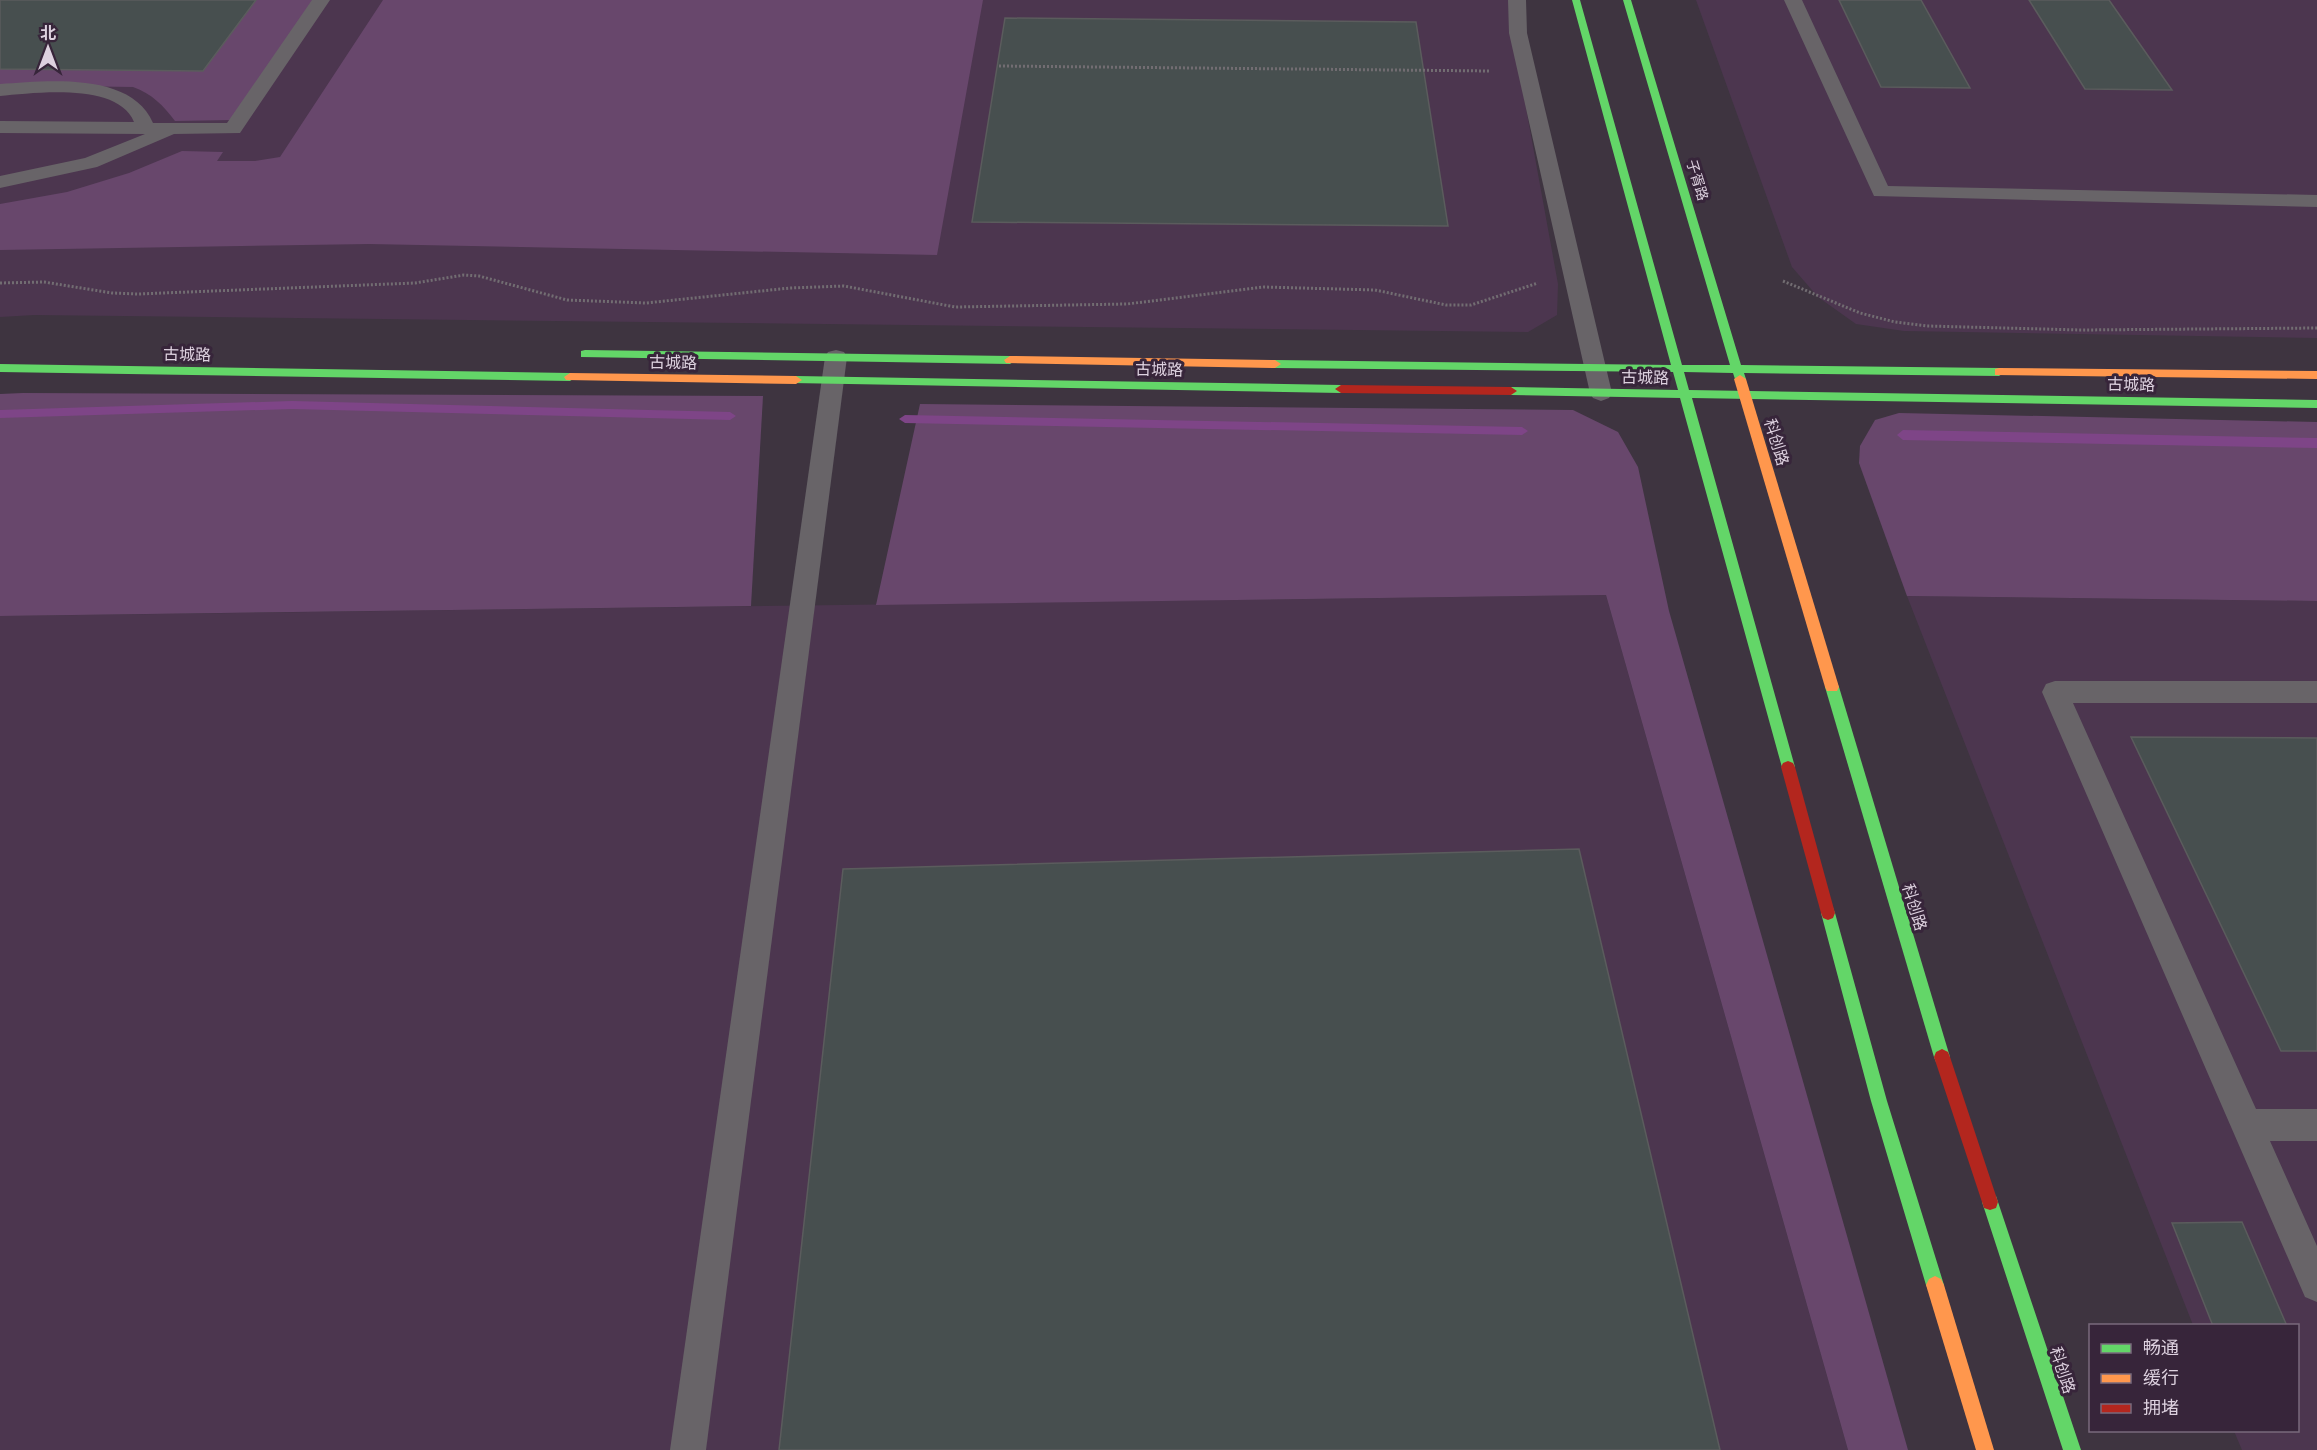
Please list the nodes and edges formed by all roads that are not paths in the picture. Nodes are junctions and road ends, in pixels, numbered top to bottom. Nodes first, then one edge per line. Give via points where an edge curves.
1 (321, 0) edge
2 (1517, 0) edge
3 (1576, 0) edge
4 (1627, 0) edge
5 (1793, 0) edge
6 (0, 90) edge
7 (0, 128) edge
8 (146, 129) junction
9 (175, 129) junction
10 (0, 182) edge
11 (2317, 201) edge
12 (573, 354) dead end
13 (0, 368) edge
14 (1596, 368) junction
15 (834, 369) junction
16 (1680, 369) junction
17 (1738, 370) junction
18 (2317, 375) edge
19 (1601, 393) junction
20 (1687, 394) junction
21 (1746, 395) junction
22 (2317, 404) edge
23 (2317, 692) edge
24 (2246, 1125) junction
25 (2317, 1125) edge
26 (2317, 1285) edge
27 (688, 1450) edge
28 (1985, 1450) edge
29 (2072, 1450) edge

1 - 9 lane via 233,129
2 - 14 lane via 1518,33
3 - 16 main road
4 - 17 main road, 子胥路
5 - 11 lane via 1881,192
6 - 8 lane via 96,90 123,99 137,109
7 - 8 lane
8 - 9 lane
9 - 10 lane via 90,163
12 - 15 main road, 古城路
13 - 15 main road, 古城路
14 - 15 main road, 古城路
14 - 16 main road, 古城路
14 - 19 lane
15 - 19 main road, 古城路
15 - 27 lane
16 - 17 main road, 古城路
16 - 20 main road
17 - 18 main road, 古城路
17 - 21 main road, 科创路
19 - 20 main road, 古城路
20 - 21 main road, 古城路
20 - 28 main road via 1879,1101
21 - 22 main road, 古城路
21 - 29 main road, 科创路 via 1947,1072
23 - 24 lane via 2055,692
24 - 25 lane
24 - 26 lane

